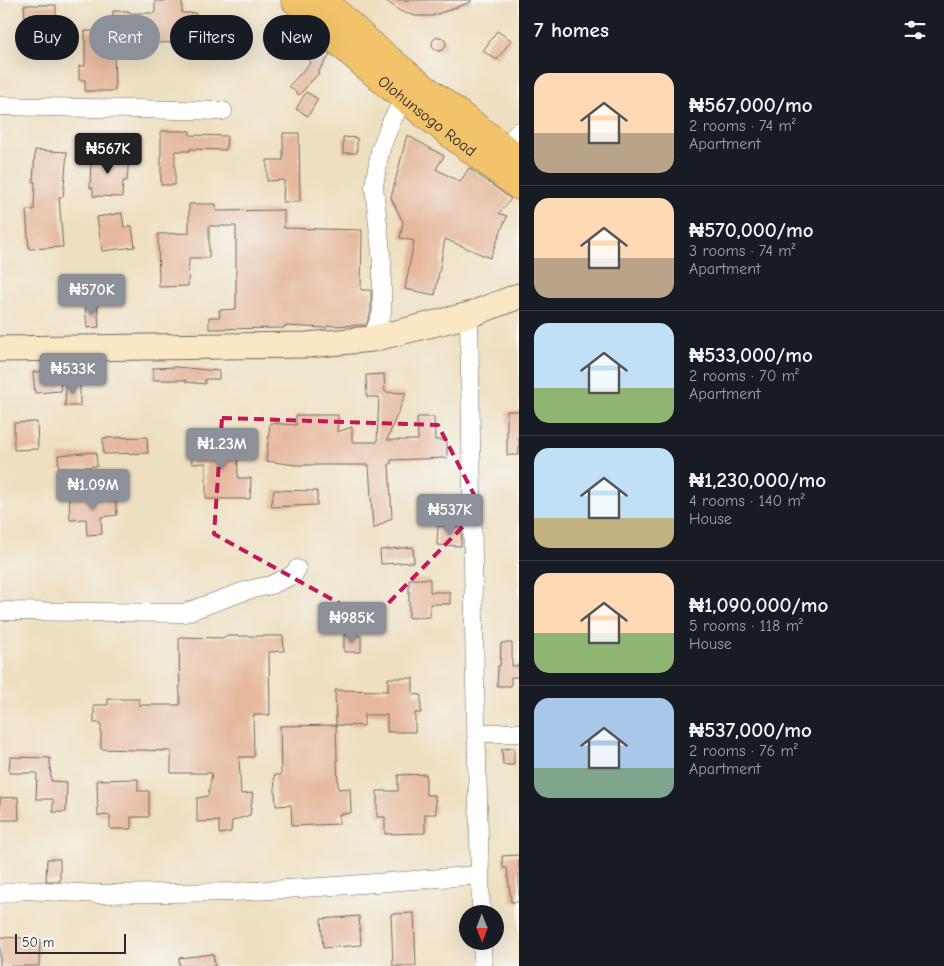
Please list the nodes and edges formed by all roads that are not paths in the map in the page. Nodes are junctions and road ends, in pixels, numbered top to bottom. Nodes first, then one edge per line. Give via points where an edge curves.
1 (295, 0) edge
2 (324, 0) edge
3 (404, 98) junction
4 (0, 106) edge
5 (223, 111) dead end
6 (514, 146) edge
7 (519, 186) edge
8 (519, 296) edge
9 (469, 315) junction
10 (372, 339) junction
11 (0, 349) edge
12 (297, 569) dead end
13 (0, 610) edge
14 (476, 733) junction
15 (519, 733) edge
16 (480, 875) junction
17 (0, 894) edge
18 (482, 905) edge
19 (482, 950) edge
20 (483, 966) edge

1 - 3 main road, Olohunsogo Road
2 - 6 main road, Olohunsogo Road via 406,74
3 - 7 main road, Olohunsogo Road
3 - 10 street via 380,151 374,186 382,262 382,312
4 - 5 street
8 - 9 street
9 - 10 street
9 - 14 street
10 - 11 street via 307,346
12 - 13 street via 293,575 270,585 184,613
14 - 15 street
14 - 16 street
16 - 17 street via 234,892 99,894 24,890
16 - 18 street
19 - 20 street

